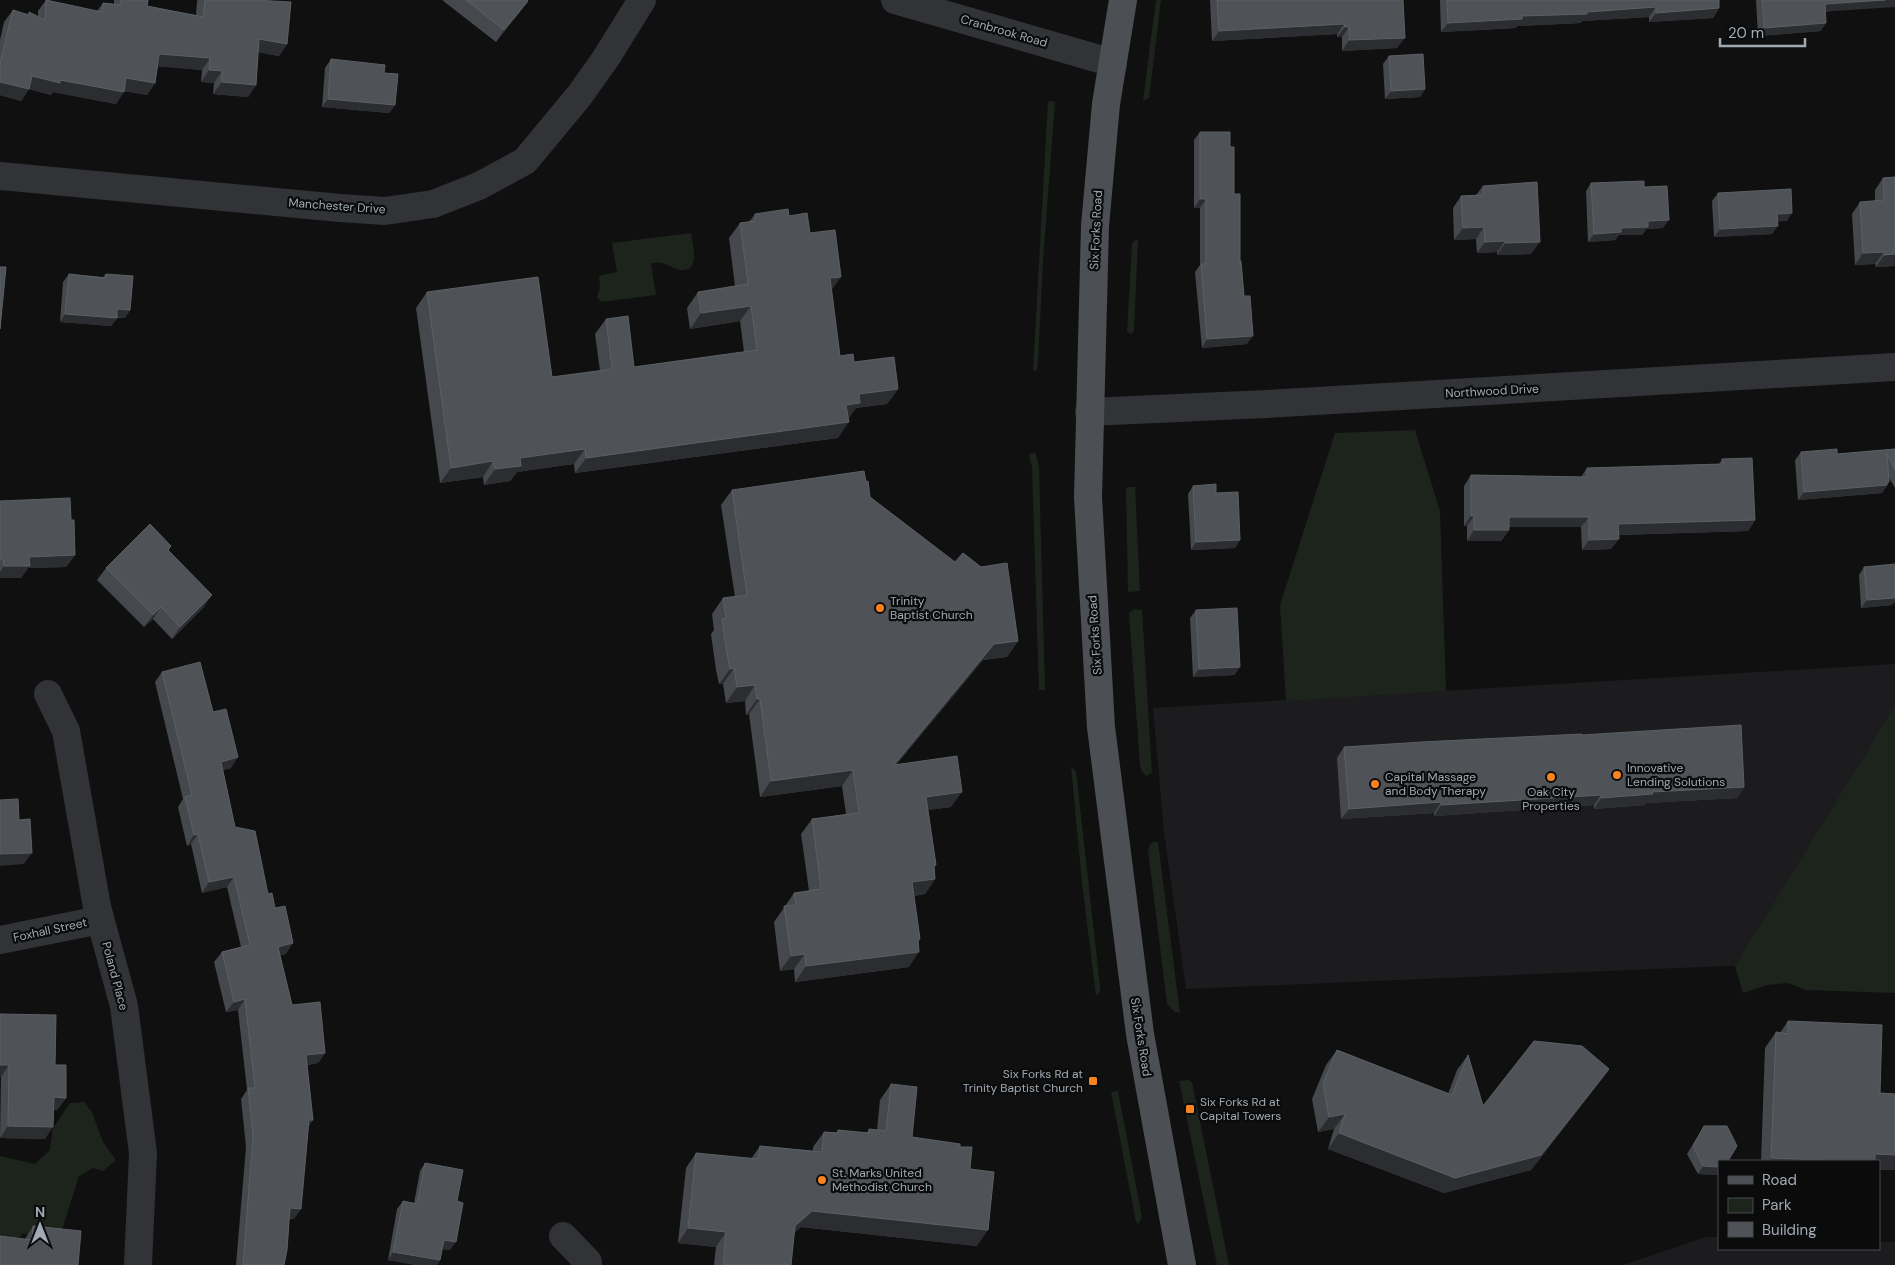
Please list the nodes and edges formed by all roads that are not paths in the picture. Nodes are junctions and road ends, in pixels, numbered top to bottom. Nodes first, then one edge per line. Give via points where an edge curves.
1 (642, 0) edge
2 (895, 0) edge
3 (1123, 0) edge
4 (1113, 63) junction
5 (0, 176) edge
6 (1895, 367) edge
7 (1089, 412) junction
8 (48, 694) dead end
9 (100, 920) junction
10 (0, 940) edge
11 (563, 1236) dead end
12 (138, 1265) edge
13 (588, 1265) edge
14 (1182, 1265) edge

1 - 5 street, Manchester Drive via 579,96 525,161 479,186 433,204 385,211
2 - 4 street, Cranbrook Road
3 - 4 main road, Six Forks Road
4 - 7 main road, Six Forks Road via 1101,148 1096,216
6 - 7 street, Northwood Drive
7 - 14 main road, Six Forks Road via 1088,507 1102,727 1143,1051
8 - 9 street, Poland Place via 66,731
9 - 10 street, Foxhall Street
9 - 12 street, Poland Place via 124,1006 143,1153
11 - 13 street

